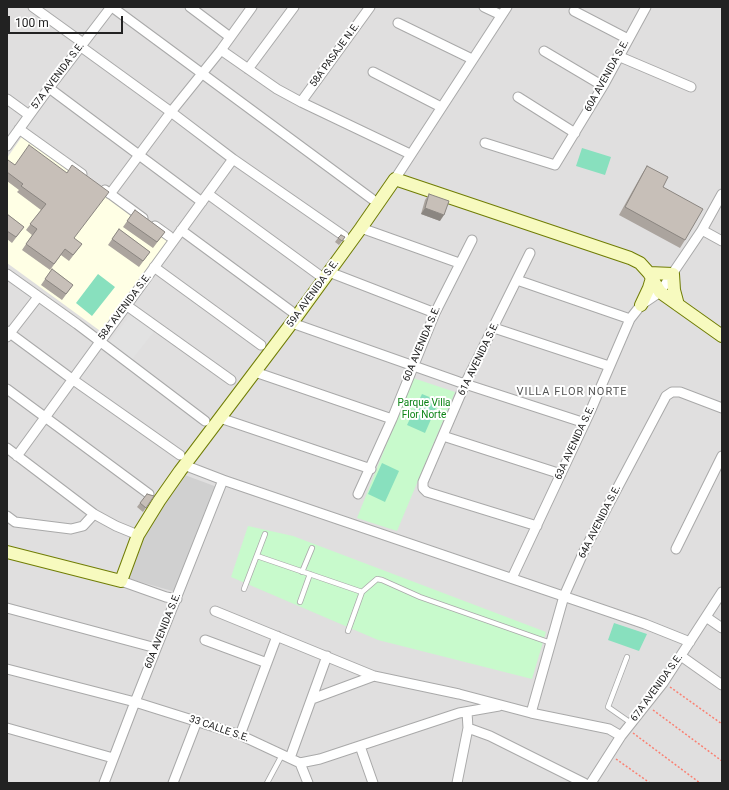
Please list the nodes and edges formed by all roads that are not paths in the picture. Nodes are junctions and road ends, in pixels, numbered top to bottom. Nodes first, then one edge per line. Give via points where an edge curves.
1 (33, 7) edge
2 (111, 7) edge
3 (190, 7) edge
4 (252, 7) edge
5 (294, 7) edge
6 (370, 7) edge
7 (484, 7) edge
8 (507, 7) edge
9 (646, 7) edge
10 (574, 11) dead end
11 (501, 15) junction
12 (398, 23) dead end
13 (230, 37) junction
14 (628, 39) junction
15 (82, 45) junction
16 (221, 50) junction
17 (544, 51) dead end
18 (618, 56) junction
19 (472, 59) junction
20 (248, 69) junction
21 (373, 72) dead end
22 (202, 74) junction
23 (603, 86) junction
24 (691, 87) dead end
25 (49, 88) junction
26 (518, 97) dead end
27 (7, 99) edge
28 (301, 102) junction
29 (441, 107) junction
30 (171, 112) junction
31 (29, 115) junction
32 (19, 129) junction
33 (575, 133) junction
34 (484, 143) dead end
35 (7, 146) edge
36 (410, 154) junction
37 (139, 155) junction
38 (233, 159) junction
39 (395, 179) junction
40 (110, 194) junction
41 (208, 194) junction
42 (722, 194) edge
43 (372, 199) dead end
44 (202, 202) junction
45 (361, 228) junction
46 (181, 230) junction
47 (702, 230) junction
48 (169, 236) dead end
49 (344, 236) edge
50 (472, 240) dead end
51 (722, 241) edge
52 (530, 253) dead end
53 (460, 263) junction
54 (154, 267) junction
55 (7, 274) edge
56 (324, 274) junction
57 (673, 274) junction
58 (651, 275) junction
59 (517, 280) junction
60 (660, 292) junction
61 (38, 296) junction
62 (126, 305) junction
63 (641, 305) junction
64 (678, 305) junction
65 (291, 311) dead end
66 (435, 313) junction
67 (630, 318) junction
68 (292, 323) junction
69 (494, 328) junction
70 (8, 334) edge
71 (722, 336) edge
72 (99, 342) junction
73 (261, 345) dead end
74 (413, 366) junction
75 (609, 366) junction
76 (255, 372) junction
77 (72, 379) junction
78 (231, 380) dead end
79 (465, 384) junction
80 (7, 388) edge
81 (722, 408) edge
82 (45, 417) junction
83 (220, 418) junction
84 (392, 419) junction
85 (205, 421) dead end
86 (584, 423) junction
87 (443, 436) junction
88 (7, 448) edge
89 (16, 456) junction
90 (722, 456) edge
91 (182, 460) junction
92 (371, 469) junction
93 (561, 474) junction
94 (223, 480) junction
95 (149, 494) edge
96 (358, 494) dead end
97 (94, 514) junction
98 (7, 516) edge
99 (537, 526) junction
100 (138, 534) junction
101 (265, 534) dead end
102 (312, 548) dead end
103 (676, 549) dead end
104 (7, 552) edge
105 (257, 556) junction
106 (302, 572) junction
107 (310, 574) junction
108 (512, 578) junction
109 (120, 581) junction
110 (244, 589) dead end
111 (362, 592) junction
112 (722, 592) edge
113 (564, 596) junction
114 (177, 599) junction
115 (300, 602) dead end
116 (7, 608) edge
117 (215, 611) dead end
118 (706, 617) junction
119 (722, 628) edge
120 (348, 631) dead end
121 (277, 636) junction
122 (205, 640) dead end
123 (690, 642) junction
124 (551, 643) junction
125 (156, 648) junction
126 (327, 656) junction
127 (681, 656) junction
128 (627, 657) dead end
129 (267, 663) junction
130 (7, 668) edge
131 (374, 676) junction
132 (722, 685) edge
133 (312, 699) junction
134 (135, 702) junction
135 (501, 705) junction
136 (467, 712) junction
137 (531, 713) junction
138 (197, 721) junction
139 (7, 728) edge
140 (468, 728) junction
141 (626, 729) junction
142 (240, 735) junction
143 (360, 746) junction
144 (286, 756) junction
145 (113, 758) junction
146 (300, 763) junction
147 (104, 783) edge
148 (173, 783) edge
149 (267, 783) edge
150 (308, 783) edge
151 (373, 783) edge
152 (457, 783) edge
153 (584, 783) edge
154 (591, 783) edge

1 - 15 street
2 - 15 street, 57A AVENIDA S.E.
2 - 22 street
3 - 13 street
4 - 13 street
5 - 20 street
6 - 28 street, 58A PASAJE N.E.
7 - 11 street
8 - 11 street, 59A AVENIDA S.E.
9 - 14 street, 60A AVENIDA S.E.
10 - 14 street
11 - 19 street, 59A AVENIDA S.E.
12 - 19 street
13 - 16 street
14 - 18 street, 60A AVENIDA S.E.
15 - 25 street, 57A AVENIDA S.E.
15 - 30 street
16 - 20 street
16 - 22 street
17 - 23 street
18 - 23 street, 60A AVENIDA S.E.
18 - 24 street
19 - 29 street, 59A AVENIDA S.E.
20 - 28 street
21 - 29 street
22 - 30 street
22 - 43 street
23 - 33 street, 60A AVENIDA S.E.
25 - 31 street, 57A AVENIDA S.E.
25 - 37 street
26 - 33 street
27 - 31 street
28 - 36 street
29 - 36 street, 59A AVENIDA S.E.
30 - 37 street
30 - 38 street
31 - 32 street, 57A AVENIDA S.E.
32 - 35 street, 57A AVENIDA S.E.
32 - 40 street
33 - 34 street, 60A AVENIDA S.E. via 555,165
36 - 39 street, 59A AVENIDA S.E.
37 - 40 street
37 - 44 street
38 - 41 street, 58A AVENIDA S.E.
38 - 49 street
39 - 45 street, 59A AVENIDA S.E.
39 - 58 street via 630,258 640,263
40 - 48 street
41 - 44 street, 58A AVENIDA S.E.
41 - 56 street
42 - 47 street, 63A AVENIDA S.E.
44 - 46 street, 58A AVENIDA S.E.
45 - 53 street
45 - 56 street, 59A AVENIDA S.E.
46 - 54 street, 58A AVENIDA S.E.
46 - 65 street
47 - 51 street
47 - 57 street, 63A AVENIDA S.E.
50 - 53 street, 60A AVENIDA S.E.
52 - 59 street, 61A AVENIDA S.E.
53 - 66 street, 60A AVENIDA S.E.
54 - 62 street, 58A AVENIDA S.E.
54 - 73 street
55 - 61 street
56 - 66 street
56 - 68 street, 59A AVENIDA S.E.
57 - 58 street
57 - 60 street, 63A AVENIDA S.E.
57 - 64 street
58 - 60 street
58 - 63 street via 649,288
59 - 67 street
59 - 69 street, 61A AVENIDA S.E.
60 - 63 street, 63A AVENIDA S.E.
60 - 64 street
61 - 70 street
61 - 72 street
62 - 72 street, 58A AVENIDA S.E.
62 - 78 street
63 - 67 street, 63A AVENIDA S.E.
64 - 71 street
66 - 74 street, 60A AVENIDA S.E.
67 - 75 street, 63A AVENIDA S.E.
68 - 74 street
68 - 76 street, 59A AVENIDA S.E.
69 - 75 street
69 - 79 street, 61A AVENIDA S.E.
70 - 77 street
72 - 77 street, 58A AVENIDA S.E.
72 - 85 street
74 - 79 street
74 - 84 street, 60A AVENIDA S.E.
75 - 86 street, 63A AVENIDA S.E.
76 - 83 street, 59A AVENIDA S.E.
76 - 84 street
77 - 82 street, 58A AVENIDA S.E.
77 - 91 street
79 - 86 street
79 - 87 street, 61A AVENIDA S.E.
80 - 82 street
81 - 113 street, 64A AVENIDA S.E. via 680,392 672,392 666,396 584,550
82 - 89 street, 58A AVENIDA S.E.
82 - 95 street
83 - 91 street, 59A AVENIDA S.E.
83 - 92 street
84 - 92 street, 60A AVENIDA S.E.
86 - 93 street, 63A AVENIDA S.E.
87 - 93 street
87 - 99 street, 61A AVENIDA S.E. via 423,482 423,488 427,492
88 - 89 street
89 - 97 street
90 - 103 street
91 - 94 street
91 - 100 street, 59A AVENIDA S.E.
92 - 96 street, 60A AVENIDA S.E.
93 - 99 street, 63A AVENIDA S.E.
94 - 108 street
94 - 114 street, 60A AVENIDA S.E.
97 - 98 street via 83,526 71,529 15,522
97 - 100 street
99 - 108 street, 63A AVENIDA S.E.
100 - 109 street, 59A AVENIDA S.E.
101 - 105 lane
102 - 106 lane
104 - 109 street
105 - 106 lane
105 - 110 lane
106 - 107 lane
107 - 111 lane
107 - 115 lane
108 - 113 street
109 - 114 street
111 - 120 lane
111 - 124 lane via 377,579 382,580 420,597
112 - 118 street, 67A AVENIDA S.E.
113 - 123 street
113 - 124 street, 64A AVENIDA S.E.
114 - 125 street, 60A AVENIDA S.E.
116 - 125 street
117 - 121 street
118 - 119 street
118 - 123 street, 67A AVENIDA S.E.
121 - 126 street
121 - 129 street
122 - 129 street
123 - 127 street, 67A AVENIDA S.E.
124 - 137 street, 64A AVENIDA S.E.
125 - 134 street, 60A AVENIDA S.E.
126 - 131 street
126 - 133 street
127 - 132 street
127 - 141 street, 67A AVENIDA S.E.
128 - 141 lane via 608,707
129 - 142 street
130 - 134 street, 33 CALLE S.E.
131 - 133 street
131 - 135 street
133 - 144 street
134 - 138 street, 33 CALLE S.E.
134 - 145 street, 60A AVENIDA S.E.
135 - 136 street
135 - 137 street
136 - 140 street
136 - 143 street
137 - 141 street via 609,729
138 - 142 street, 33 CALLE S.E.
138 - 148 street
139 - 145 street
140 - 152 street
140 - 153 street via 490,736
141 - 154 street, 67A AVENIDA S.E.
142 - 144 street, 33 CALLE S.E.
143 - 146 street via 320,760
143 - 151 street
144 - 146 street, 33 CALLE S.E.
144 - 149 lane
145 - 147 street, 60A AVENIDA S.E.
146 - 150 street

